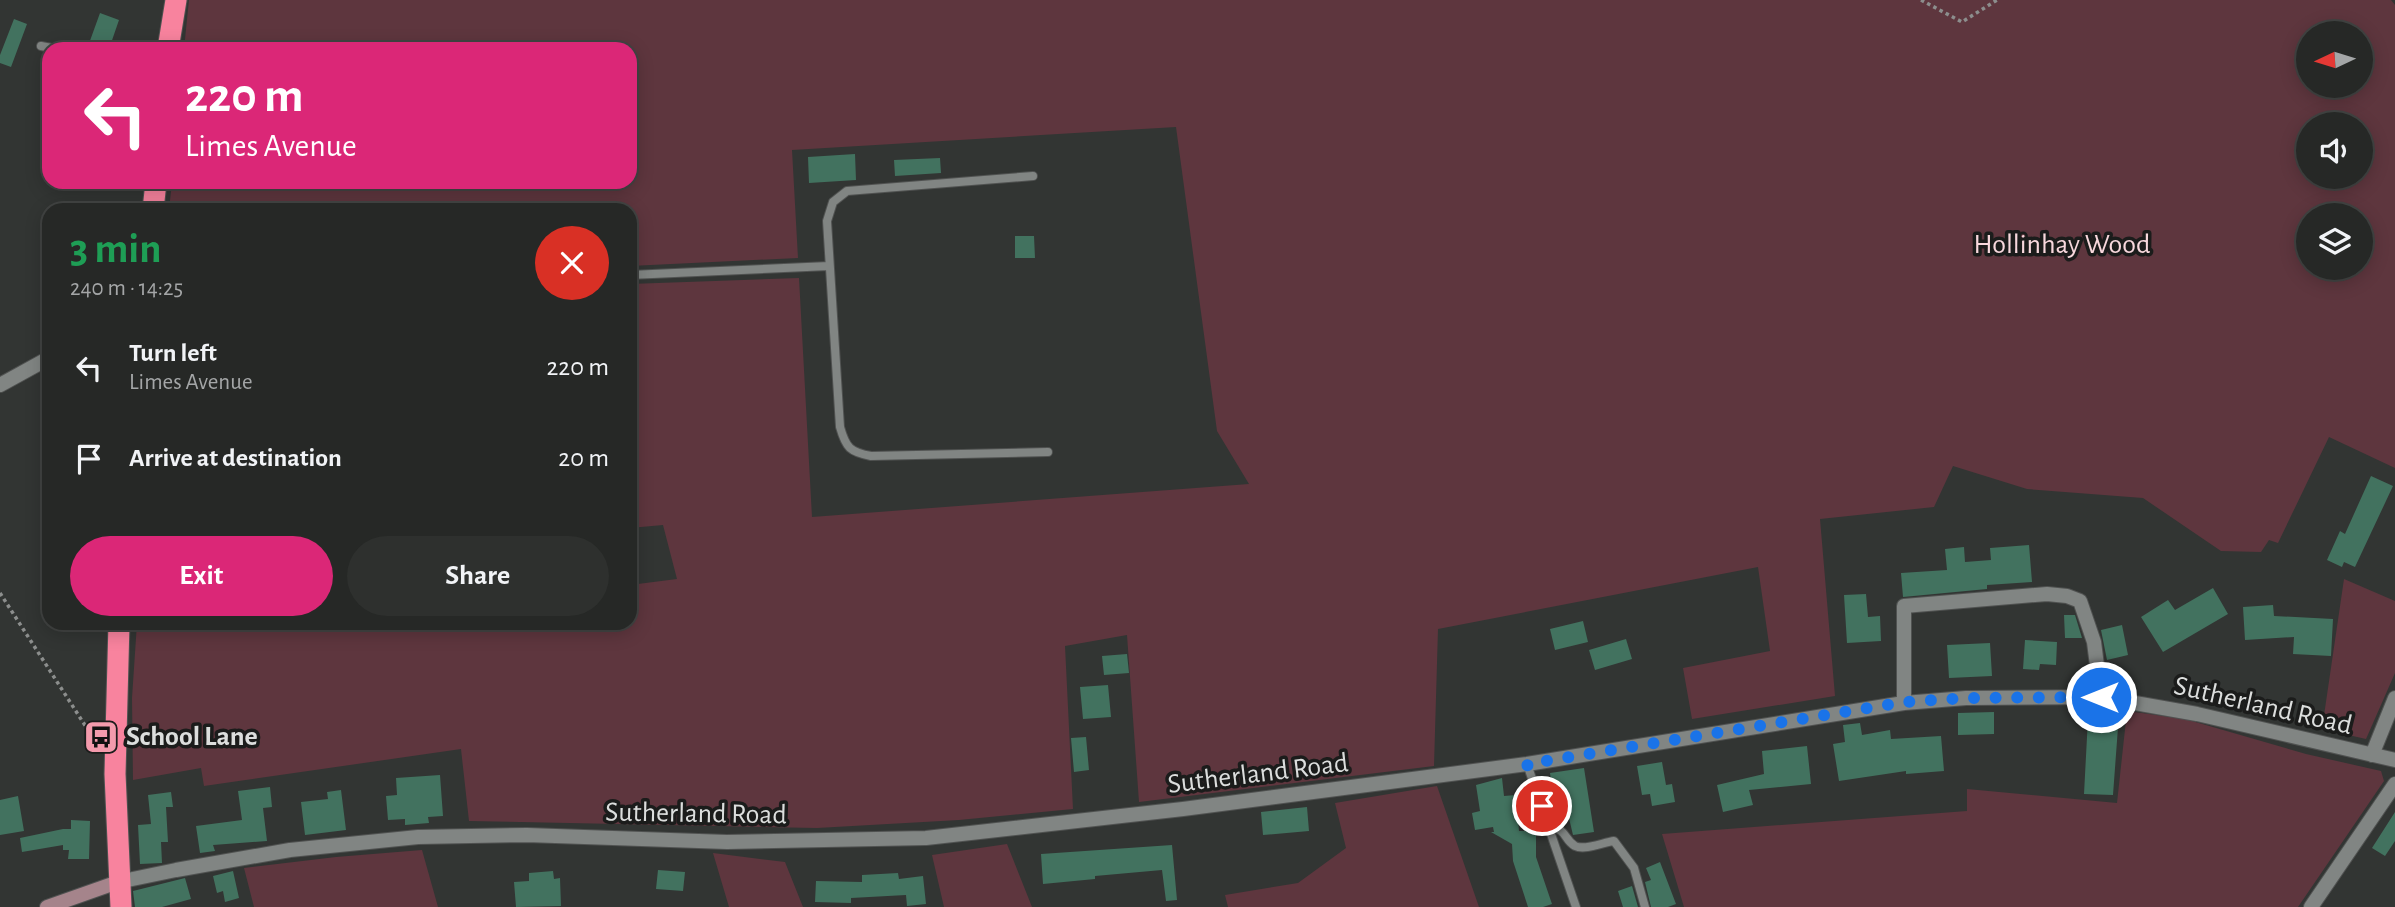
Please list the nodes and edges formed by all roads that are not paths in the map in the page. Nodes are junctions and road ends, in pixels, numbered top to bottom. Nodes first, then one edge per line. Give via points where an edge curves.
1 (176, 0) edge
2 (169, 42) edge
3 (1033, 176) dead end
4 (829, 266) junction
5 (637, 275) edge
6 (42, 362) edge
7 (0, 385) edge
8 (1048, 452) dead end
9 (119, 630) edge
10 (2101, 697) junction
11 (2395, 698) edge
12 (1904, 702) junction
13 (2372, 755) junction
14 (2395, 760) edge
15 (1527, 764) junction
16 (2395, 784) edge
17 (1549, 827) junction
18 (118, 882) junction
19 (47, 907) edge
20 (121, 907) edge
21 (1576, 907) edge
22 (1645, 907) edge
23 (2311, 907) edge

1 - 2 highway
3 - 4 lane via 847,191 833,202 827,221
4 - 5 lane
4 - 8 lane via 840,427 844,442 855,453 872,457
6 - 7 street
9 - 18 highway
10 - 12 street, Sutherland Road
10 - 12 street via 2094,642 2080,601 2047,594 1904,606
10 - 13 street, Sutherland Road
11 - 13 street
12 - 15 street, Sutherland Road
13 - 14 street, Sutherland Road
15 - 17 lane
15 - 18 street, Sutherland Road via 926,838 727,842 527,835 418,837 290,850
16 - 23 street
17 - 21 lane
17 - 22 lane via 1561,829 1575,846 1614,841 1634,869
18 - 19 street
18 - 20 highway

